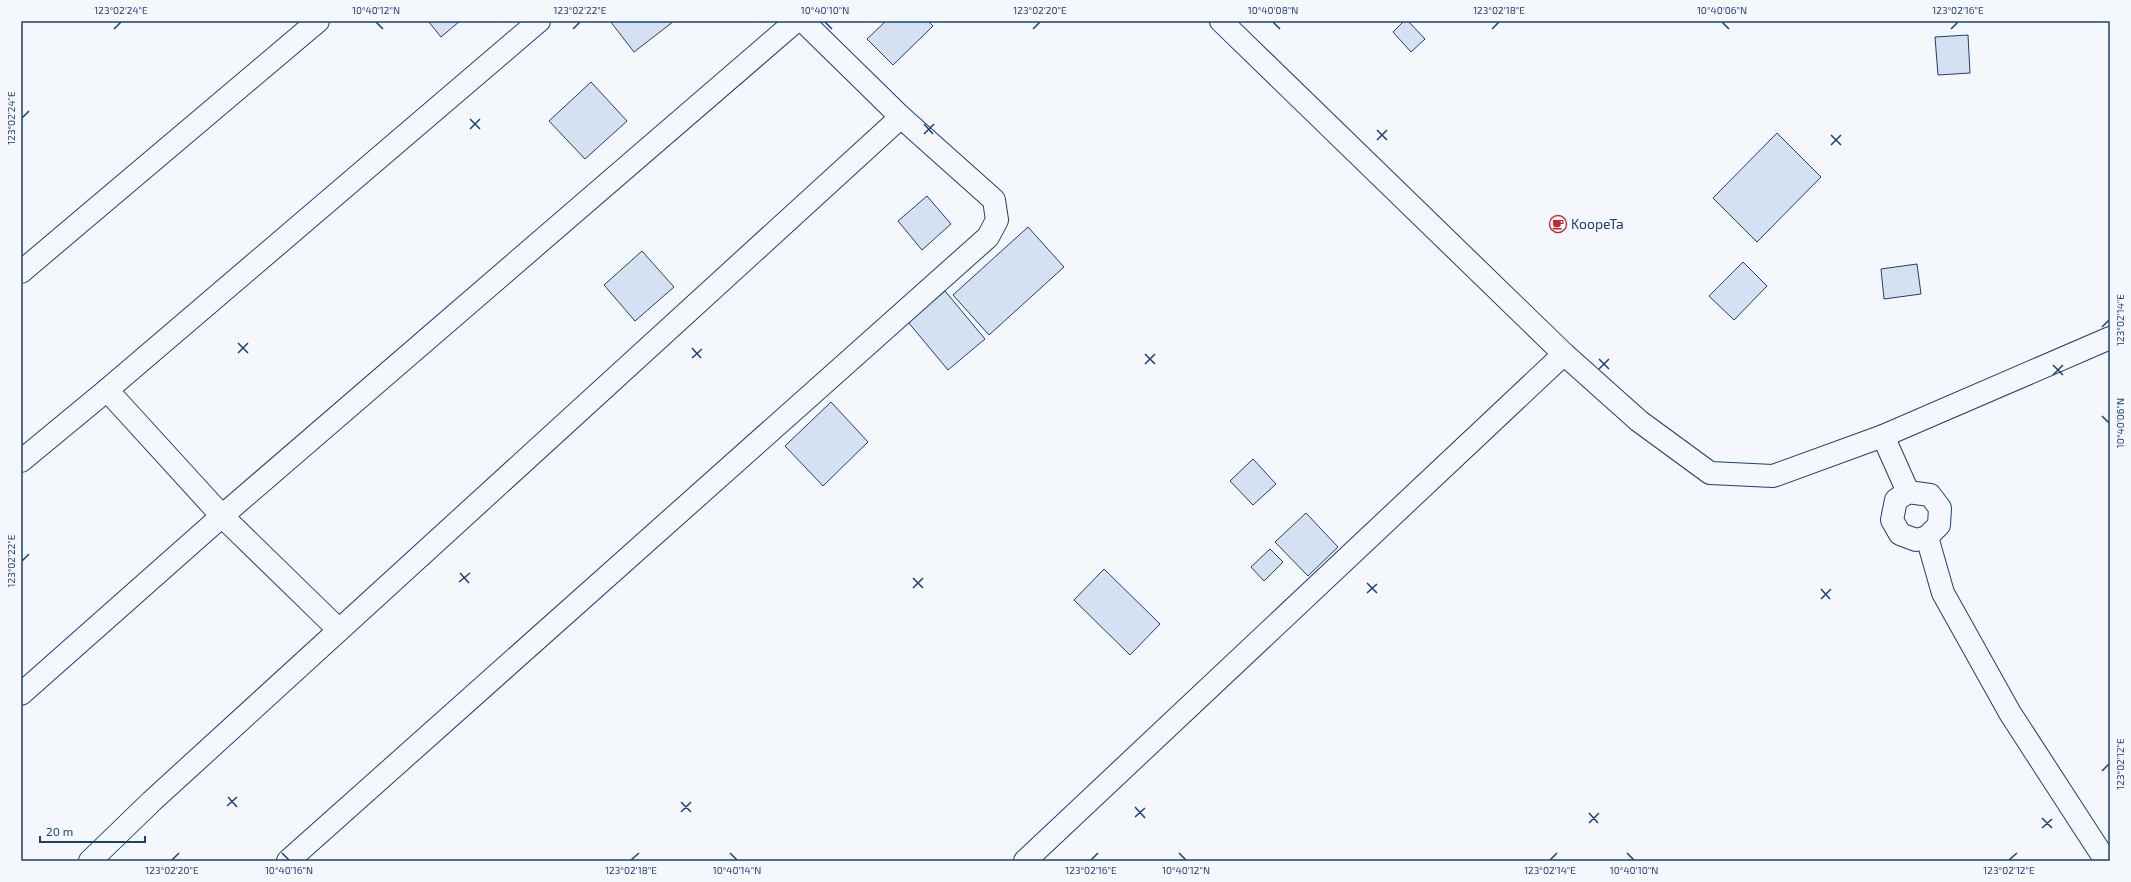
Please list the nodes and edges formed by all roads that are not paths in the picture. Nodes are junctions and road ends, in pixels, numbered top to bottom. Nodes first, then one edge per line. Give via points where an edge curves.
1 (318, 21) edge
2 (539, 21) edge
3 (796, 21) edge
4 (803, 21) edge
5 (1221, 21) edge
6 (901, 117) junction
7 (21, 272) edge
8 (2110, 338) edge
9 (1564, 354) junction
10 (107, 390) junction
11 (1883, 436) junction
12 (21, 461) edge
13 (1908, 492) junction
14 (222, 516) junction
15 (1928, 537) junction
16 (339, 630) junction
17 (21, 694) edge
18 (90, 861) edge
19 (288, 861) edge
20 (1025, 861) edge
21 (2106, 861) edge

1 - 7 street
2 - 10 street
3 - 14 street
4 - 6 street
5 - 9 street
6 - 16 street
6 - 19 street via 994,200 997,220 988,237
8 - 11 street
9 - 11 street via 1639,421 1710,472 1773,476
9 - 20 street
10 - 12 street
10 - 14 street
11 - 13 street
13 - 15 street via 1930,495 1940,508 1939,525
13 - 15 street via 1896,500 1892,520 1900,534 1916,540
14 - 16 street
14 - 17 street
15 - 21 street via 1943,592 1950,606 2010,713
16 - 18 street

